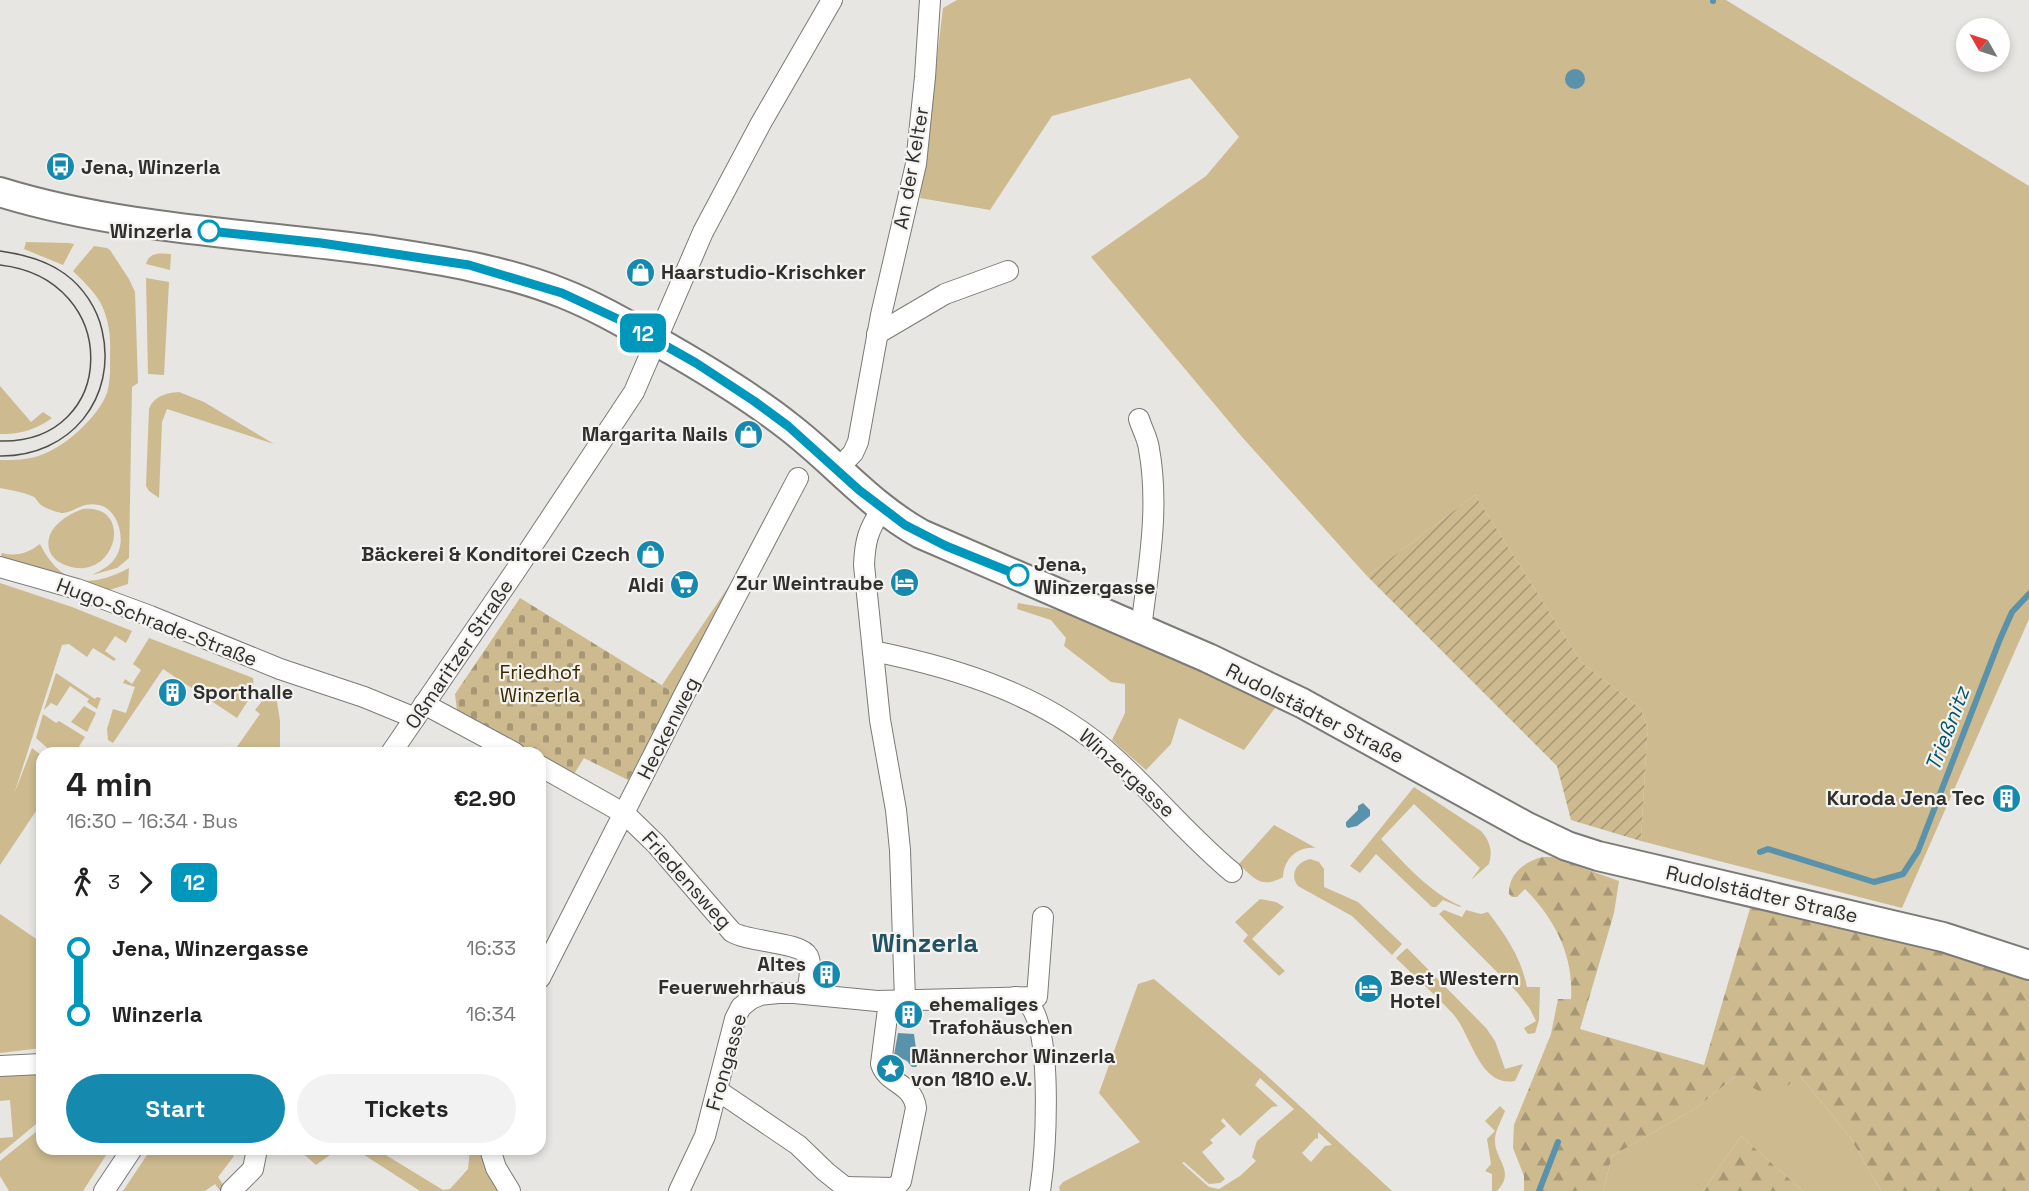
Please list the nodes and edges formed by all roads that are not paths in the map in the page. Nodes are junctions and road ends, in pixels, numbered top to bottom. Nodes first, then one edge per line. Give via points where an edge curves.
1 (832, 0) edge
2 (930, 0) edge
3 (0, 192) edge
4 (1008, 271) dead end
5 (877, 334) junction
6 (656, 341) junction
7 (1139, 419) dead end
8 (837, 470) junction
9 (798, 478) dead end
10 (882, 509) junction
11 (0, 567) edge
12 (1141, 629) junction
13 (873, 651) junction
14 (419, 711) junction
15 (395, 747) edge
16 (501, 747) edge
17 (546, 769) edge
18 (625, 814) junction
19 (1232, 872) dead end
20 (1043, 917) dead end
21 (2029, 965) edge
22 (546, 966) edge
23 (807, 994) junction
24 (1015, 997) junction
25 (897, 1000) junction
26 (36, 1064) edge
27 (0, 1066) edge
28 (717, 1090) junction
29 (128, 1155) edge
30 (256, 1155) edge
31 (492, 1155) edge
32 (847, 1189) edge
33 (104, 1191) edge
34 (231, 1191) edge
35 (510, 1191) edge
36 (680, 1191) edge
37 (1040, 1191) edge

1 - 6 street, Oßmaritzer Straße via 760,123 703,232
2 - 5 street, An der Kelter via 916,164
3 - 6 street, Rudolstädter Straße via 108,217 479,267 562,293
4 - 5 street via 945,294
5 - 8 street, An der Kelter via 858,442
6 - 8 street, Rudolstädter Straße via 754,401
6 - 14 street, Oßmaritzer Straße via 634,392
7 - 12 street via 1149,447 1154,488
8 - 10 street, Rudolstädter Straße
9 - 18 street, Heckenweg
10 - 12 street, Rudolstädter Straße via 930,538
10 - 13 street via 865,541
11 - 14 street, Hugo-Schrade-Straße via 87,593 280,669
12 - 21 street, Rudolstädter Straße via 1302,703 1567,846 1623,863 1942,937
13 - 19 street, Winzergasse via 964,673 1025,697 1074,725 1117,760
13 - 25 street via 900,850
14 - 15 street, Oßmaritzer Straße
14 - 16 street
17 - 18 street, Friedensweg
18 - 22 street, Heckenweg
18 - 23 street, Friedensweg via 732,932 805,952 810,969
20 - 24 street, Frongasse via 1037,997
23 - 25 street, Frongasse
23 - 28 street, Frongasse via 762,995 741,1007
24 - 25 street, Frongasse
24 - 37 street via 1025,1000 1034,1011 1041,1042 1046,1131
25 - 32 street via 881,1064 887,1074 910,1092 916,1108 901,1181 895,1188
26 - 27 street
28 - 32 street via 798,1145
28 - 36 street, Frongasse via 705,1136
29 - 33 street
30 - 34 street via 253,1169
31 - 35 street

